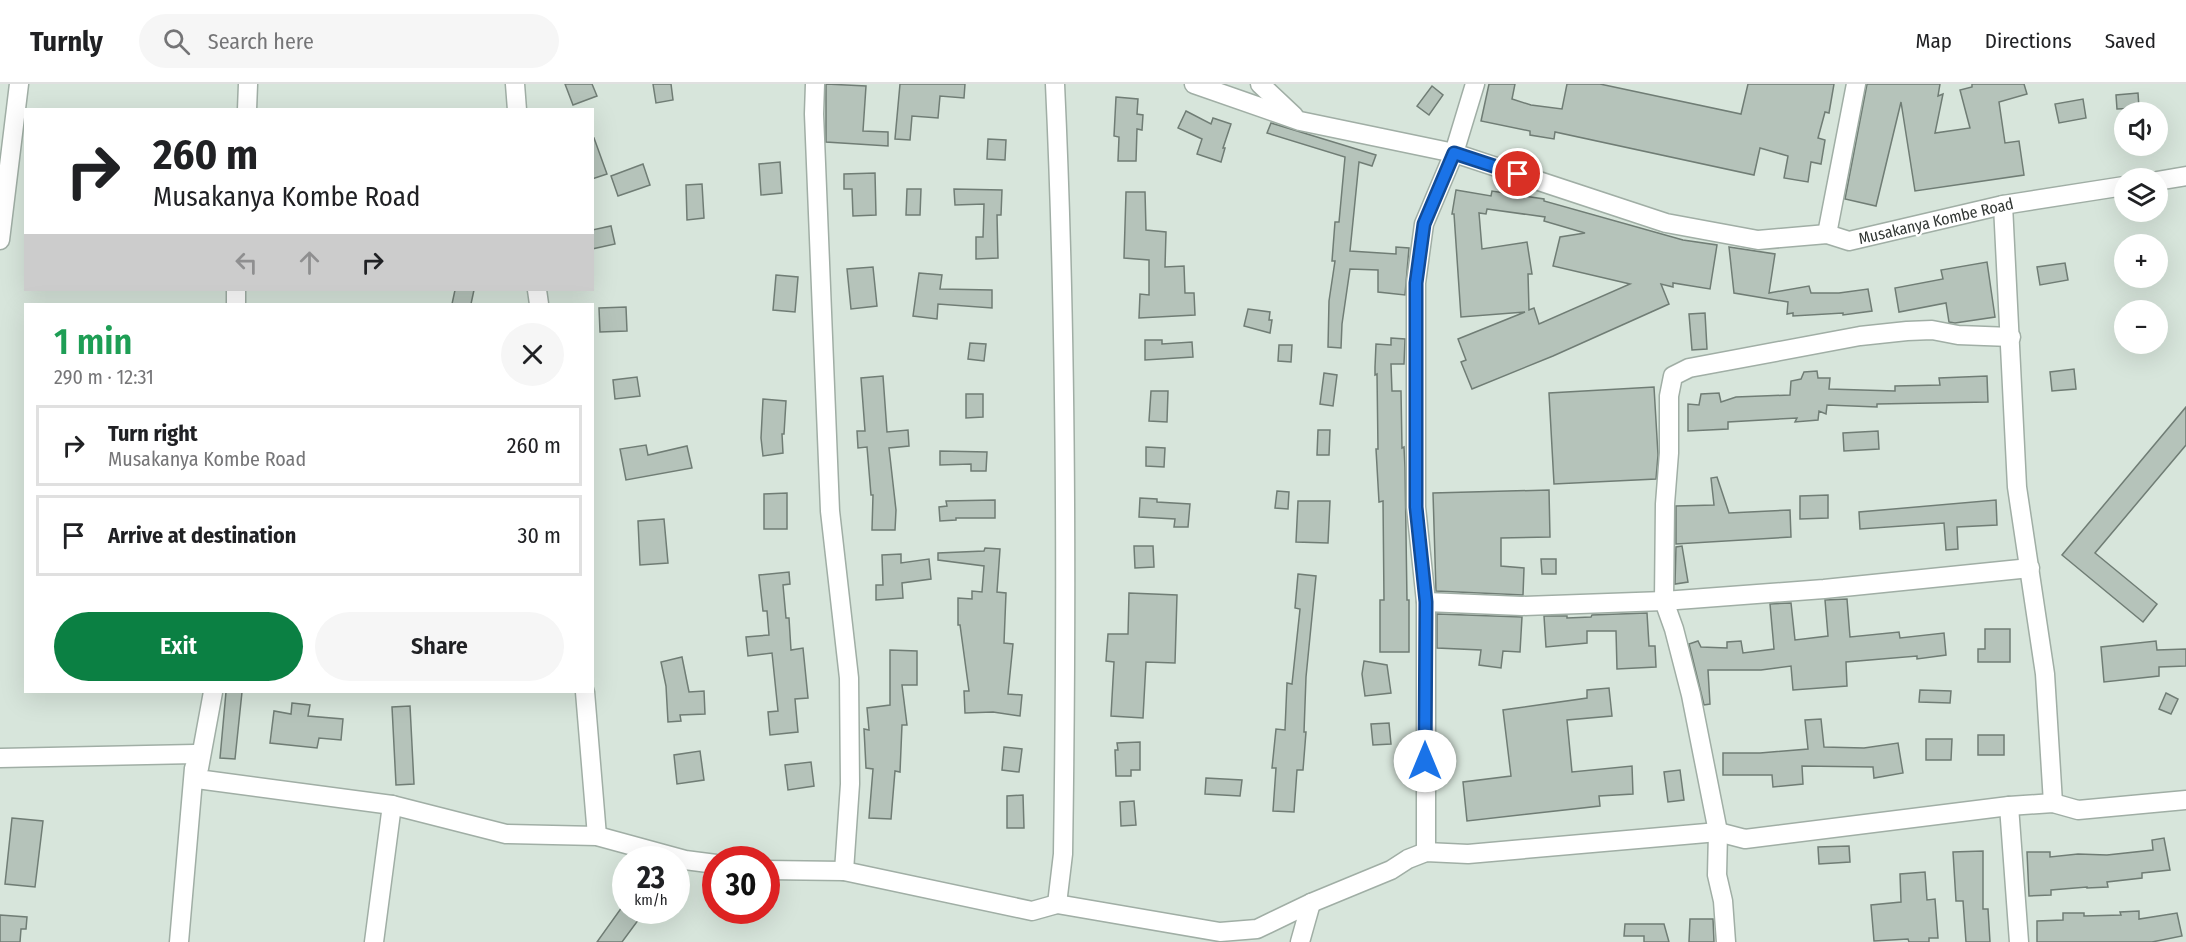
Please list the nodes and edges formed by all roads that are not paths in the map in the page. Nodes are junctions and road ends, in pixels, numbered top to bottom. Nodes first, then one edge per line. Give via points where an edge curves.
1 (19, 84) edge
2 (248, 84) edge
3 (515, 84) edge
4 (815, 84) edge
5 (1055, 84) edge
6 (1194, 84) edge
7 (1260, 84) edge
8 (1475, 84) edge
9 (1856, 84) edge
10 (247, 108) edge
11 (517, 108) edge
12 (1300, 121) junction
13 (1454, 153) junction
14 (2186, 176) edge
15 (2168, 179) edge
16 (2114, 188) edge
17 (2003, 205) junction
18 (1827, 234) junction
19 (0, 240) edge
20 (2011, 337) junction
21 (2030, 568) junction
22 (1664, 601) junction
23 (1426, 602) junction
24 (213, 693) edge
25 (585, 693) edge
26 (195, 754) junction
27 (0, 758) edge
28 (197, 779) junction
29 (2186, 800) edge
30 (2053, 803) junction
31 (392, 805) junction
32 (2009, 806) junction
33 (1718, 832) junction
34 (597, 836) junction
35 (1426, 852) junction
36 (702, 862) edge
37 (780, 870) edge
38 (844, 871) junction
39 (1311, 903) junction
40 (1057, 904) junction
41 (179, 942) edge
42 (374, 942) edge
43 (1300, 942) edge
44 (1726, 942) edge
45 (2019, 942) edge

1 - 19 street
2 - 10 street
3 - 11 street
4 - 38 street via 830,511 849,678 850,784
5 - 40 street via 1067,515 1063,854
6 - 12 street, Musakanya Kombe Road
7 - 12 street
8 - 13 street
9 - 18 street
12 - 13 street, Musakanya Kombe Road
13 - 18 street, Musakanya Kombe Road via 1666,223 1758,240
13 - 23 street via 1424,224 1416,283 1416,507
14 - 15 street
16 - 17 street, Musakanya Kombe Road
17 - 18 street, Musakanya Kombe Road via 1849,241
17 - 20 street
20 - 21 street via 2017,487
20 - 22 street via 1907,331 1860,336 1680,370 1673,376 1669,396
21 - 22 street
21 - 30 street via 2045,674
22 - 23 street via 1522,606
22 - 33 street via 1691,695
23 - 35 street
24 - 28 street
25 - 34 street
26 - 27 street
26 - 28 street
26 - 41 street
28 - 31 street
29 - 30 street via 2078,810
30 - 32 street
31 - 34 street via 506,834
31 - 42 street
32 - 33 street via 1745,839
32 - 45 street
33 - 35 street via 1468,854
33 - 44 street via 1717,875
34 - 36 street
35 - 39 street
37 - 38 street
38 - 40 street via 1032,911
39 - 40 street via 1257,929 1220,932
39 - 43 street

